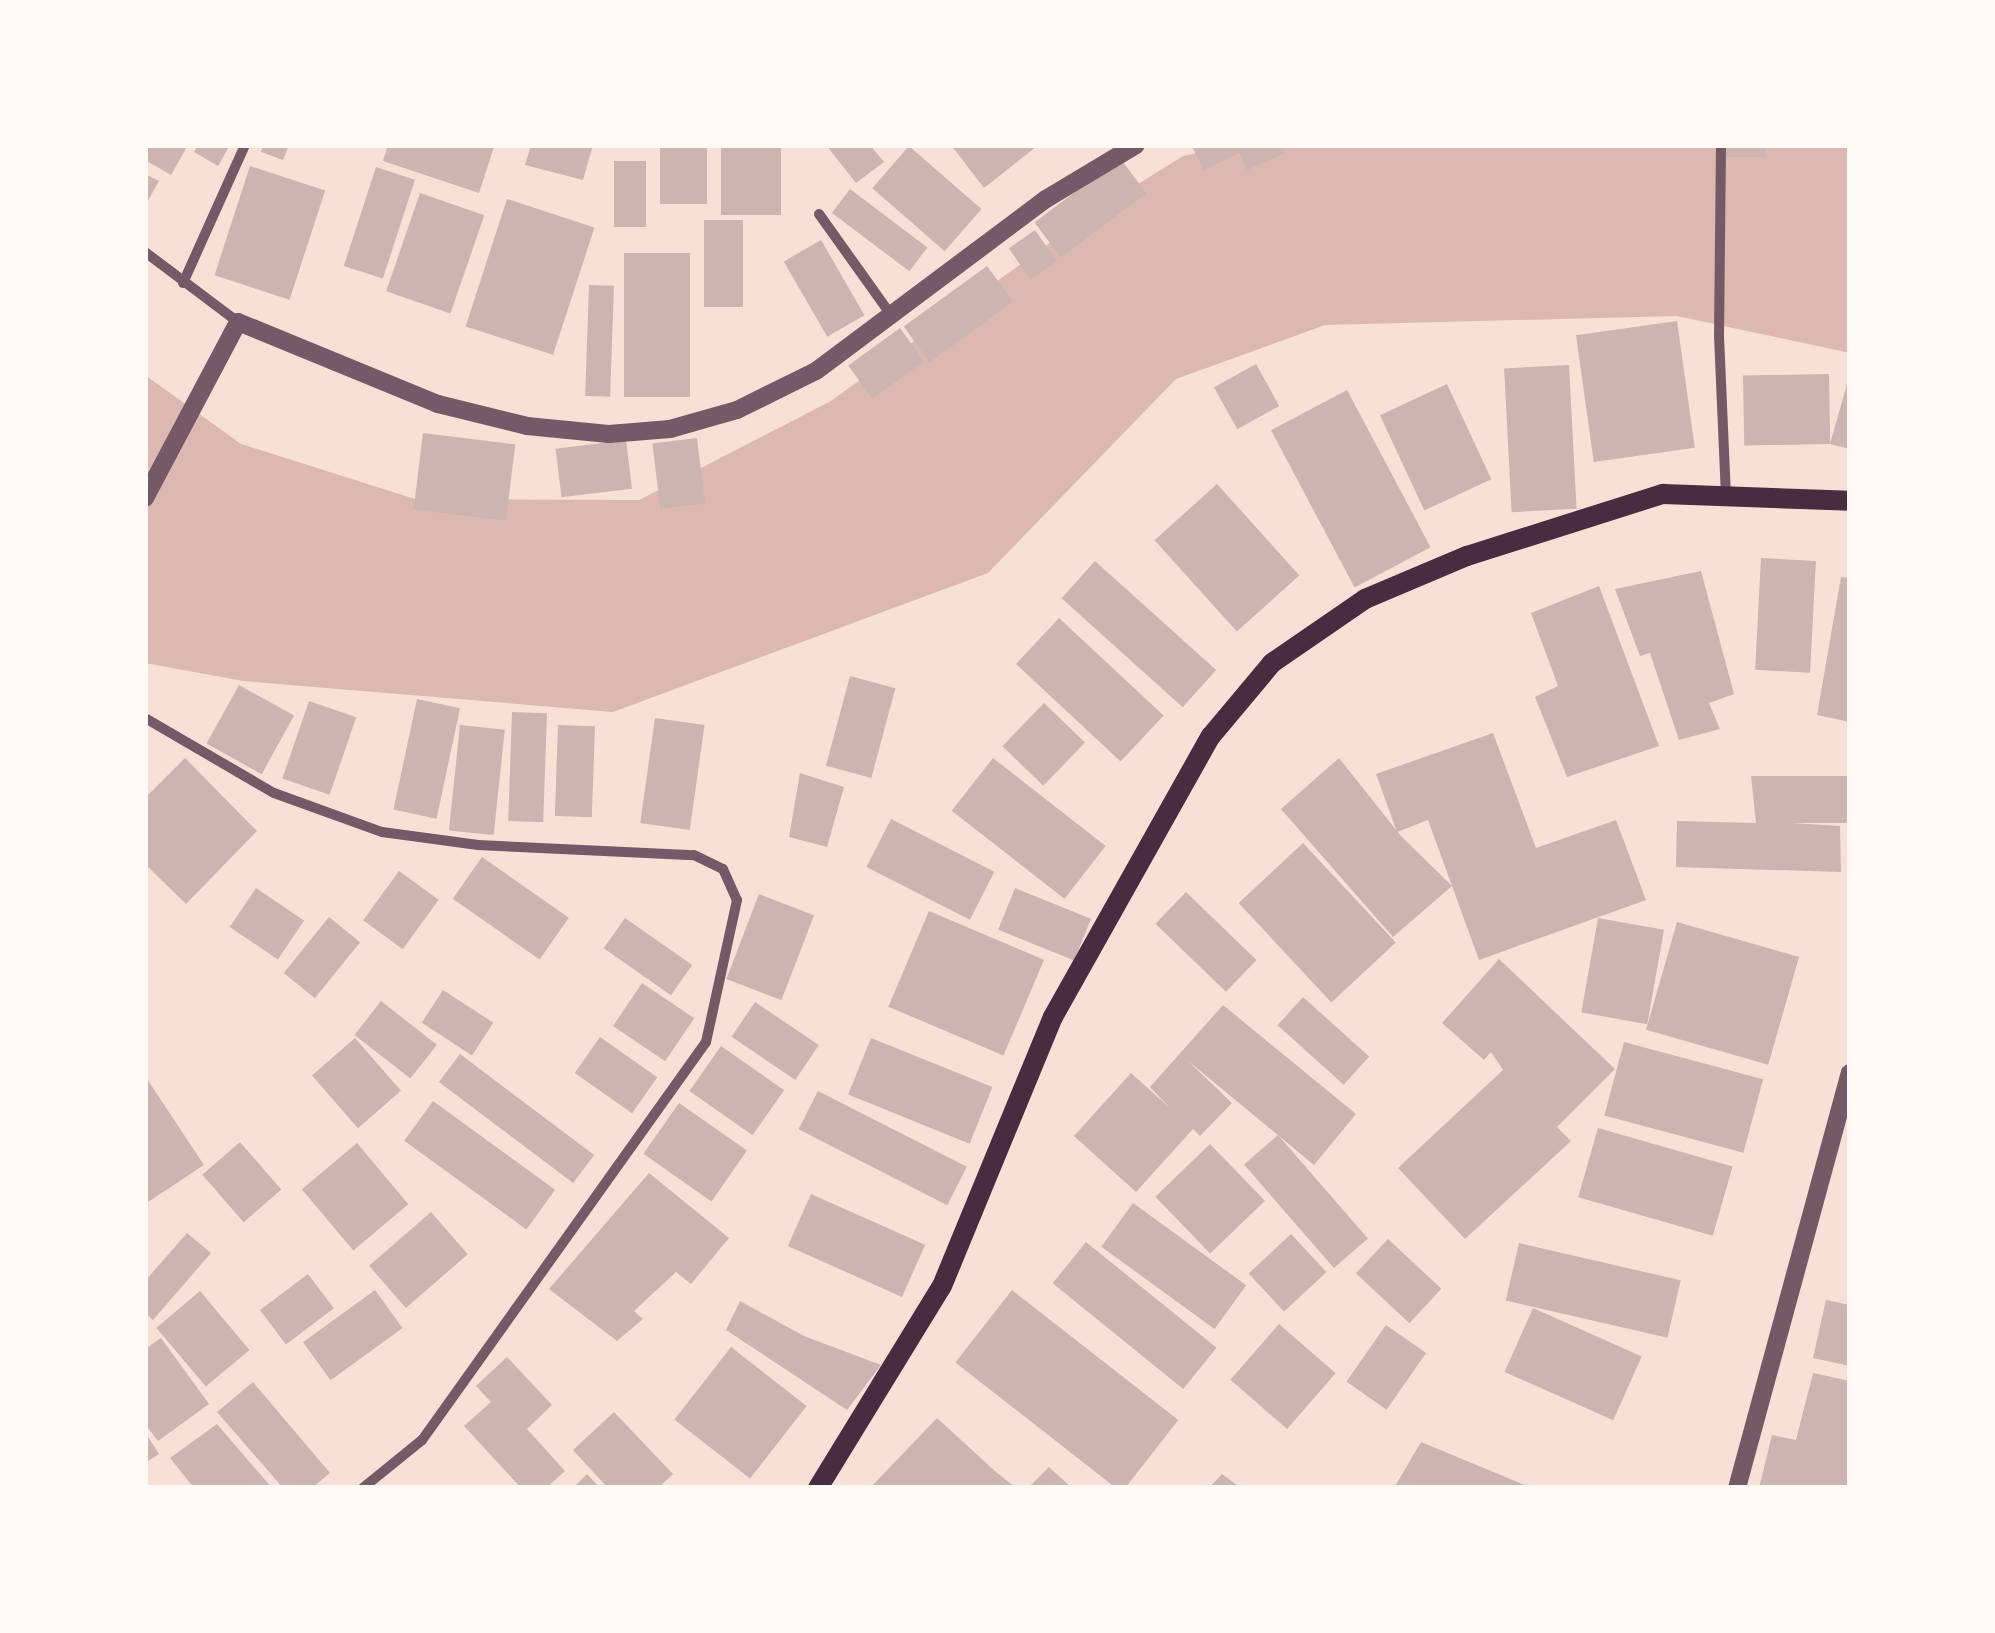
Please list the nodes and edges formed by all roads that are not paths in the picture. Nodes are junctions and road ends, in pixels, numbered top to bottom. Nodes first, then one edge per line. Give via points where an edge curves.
1 (245, 145) edge
2 (1136, 145) edge
3 (1722, 148) edge
4 (819, 214) dead end
5 (145, 252) edge
6 (183, 283) junction
7 (892, 316) junction
8 (238, 322) junction
9 (145, 498) edge
10 (1726, 498) junction
11 (1850, 501) edge
12 (145, 718) edge
13 (1850, 1073) edge
14 (363, 1488) edge
15 (818, 1488) edge
16 (1736, 1488) edge

1 - 6 street
2 - 7 street via 1046,199
3 - 10 street via 1719,336
4 - 7 street
5 - 6 street
6 - 8 street
7 - 8 street via 816,371 737,410 670,429 609,434 527,426 438,404
8 - 9 street
10 - 11 main road
10 - 15 main road via 1663,494 1467,556 1366,599 1272,663 1211,736 1053,1016 942,1286
12 - 14 street via 274,793 382,832 478,846 694,855 723,870 737,900 706,1042 422,1440
13 - 16 street

